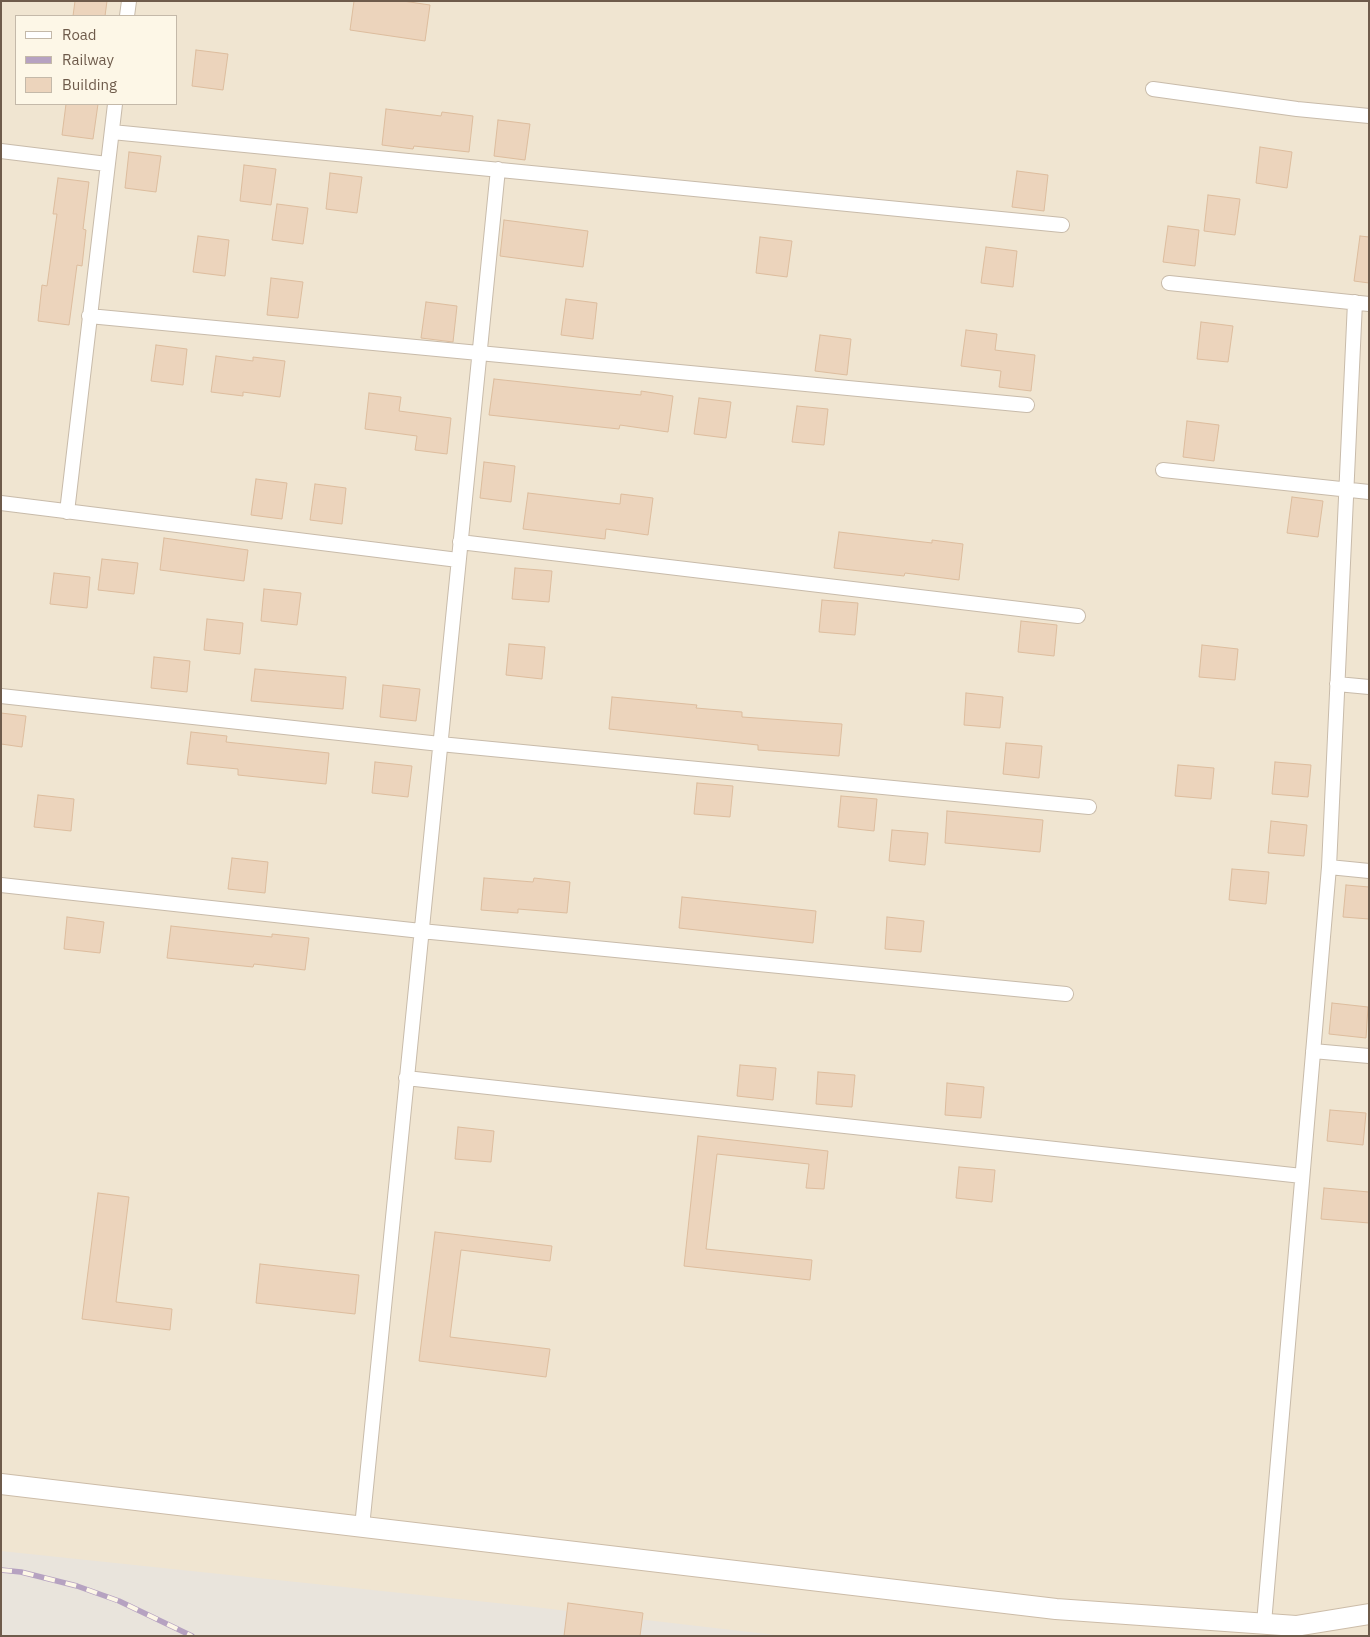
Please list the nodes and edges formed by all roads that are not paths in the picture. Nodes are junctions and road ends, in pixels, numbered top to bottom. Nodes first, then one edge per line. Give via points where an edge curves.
1 (130, 1) edge
2 (127, 15) edge
3 (1153, 88) dead end
4 (115, 105) edge
5 (1369, 116) edge
6 (112, 132) junction
7 (1, 151) edge
8 (107, 164) junction
9 (498, 170) junction
10 (1062, 225) dead end
11 (1169, 283) dead end
12 (1354, 302) junction
13 (1369, 304) edge
14 (89, 316) junction
15 (478, 353) junction
16 (1027, 405) dead end
17 (1162, 470) dead end
18 (1346, 489) junction
19 (1369, 492) edge
20 (1, 503) edge
21 (67, 512) junction
22 (460, 542) junction
23 (458, 560) junction
24 (1078, 616) dead end
25 (1337, 684) junction
26 (1369, 687) edge
27 (1, 696) edge
28 (440, 744) junction
29 (1089, 807) dead end
30 (1328, 867) junction
31 (1369, 871) edge
32 (1, 885) edge
33 (421, 931) junction
34 (1066, 994) dead end
35 (1313, 1051) junction
36 (1369, 1056) edge
37 (406, 1078) junction
38 (1302, 1176) junction
39 (1, 1484) edge
40 (362, 1527) junction
41 (1369, 1614) edge
42 (1264, 1623) junction

1 - 2 street
3 - 5 street
4 - 6 street
6 - 8 street
6 - 9 street
7 - 8 street
8 - 14 street
9 - 10 street
9 - 15 street
11 - 12 street
12 - 13 street
12 - 18 street
14 - 15 street
14 - 21 street
15 - 16 street
15 - 22 street
17 - 18 street
18 - 19 street
18 - 25 street
20 - 21 street
21 - 23 street
22 - 23 street
22 - 24 street
23 - 28 street
25 - 26 street
25 - 30 street
27 - 28 street
28 - 29 street
28 - 33 street
30 - 31 street
30 - 35 street
32 - 33 street
33 - 34 street
33 - 37 street
35 - 36 street
35 - 38 street
37 - 38 street
37 - 40 street
38 - 42 street
39 - 40 main road
40 - 42 main road via 1056,1609
41 - 42 main road via 1296,1626

